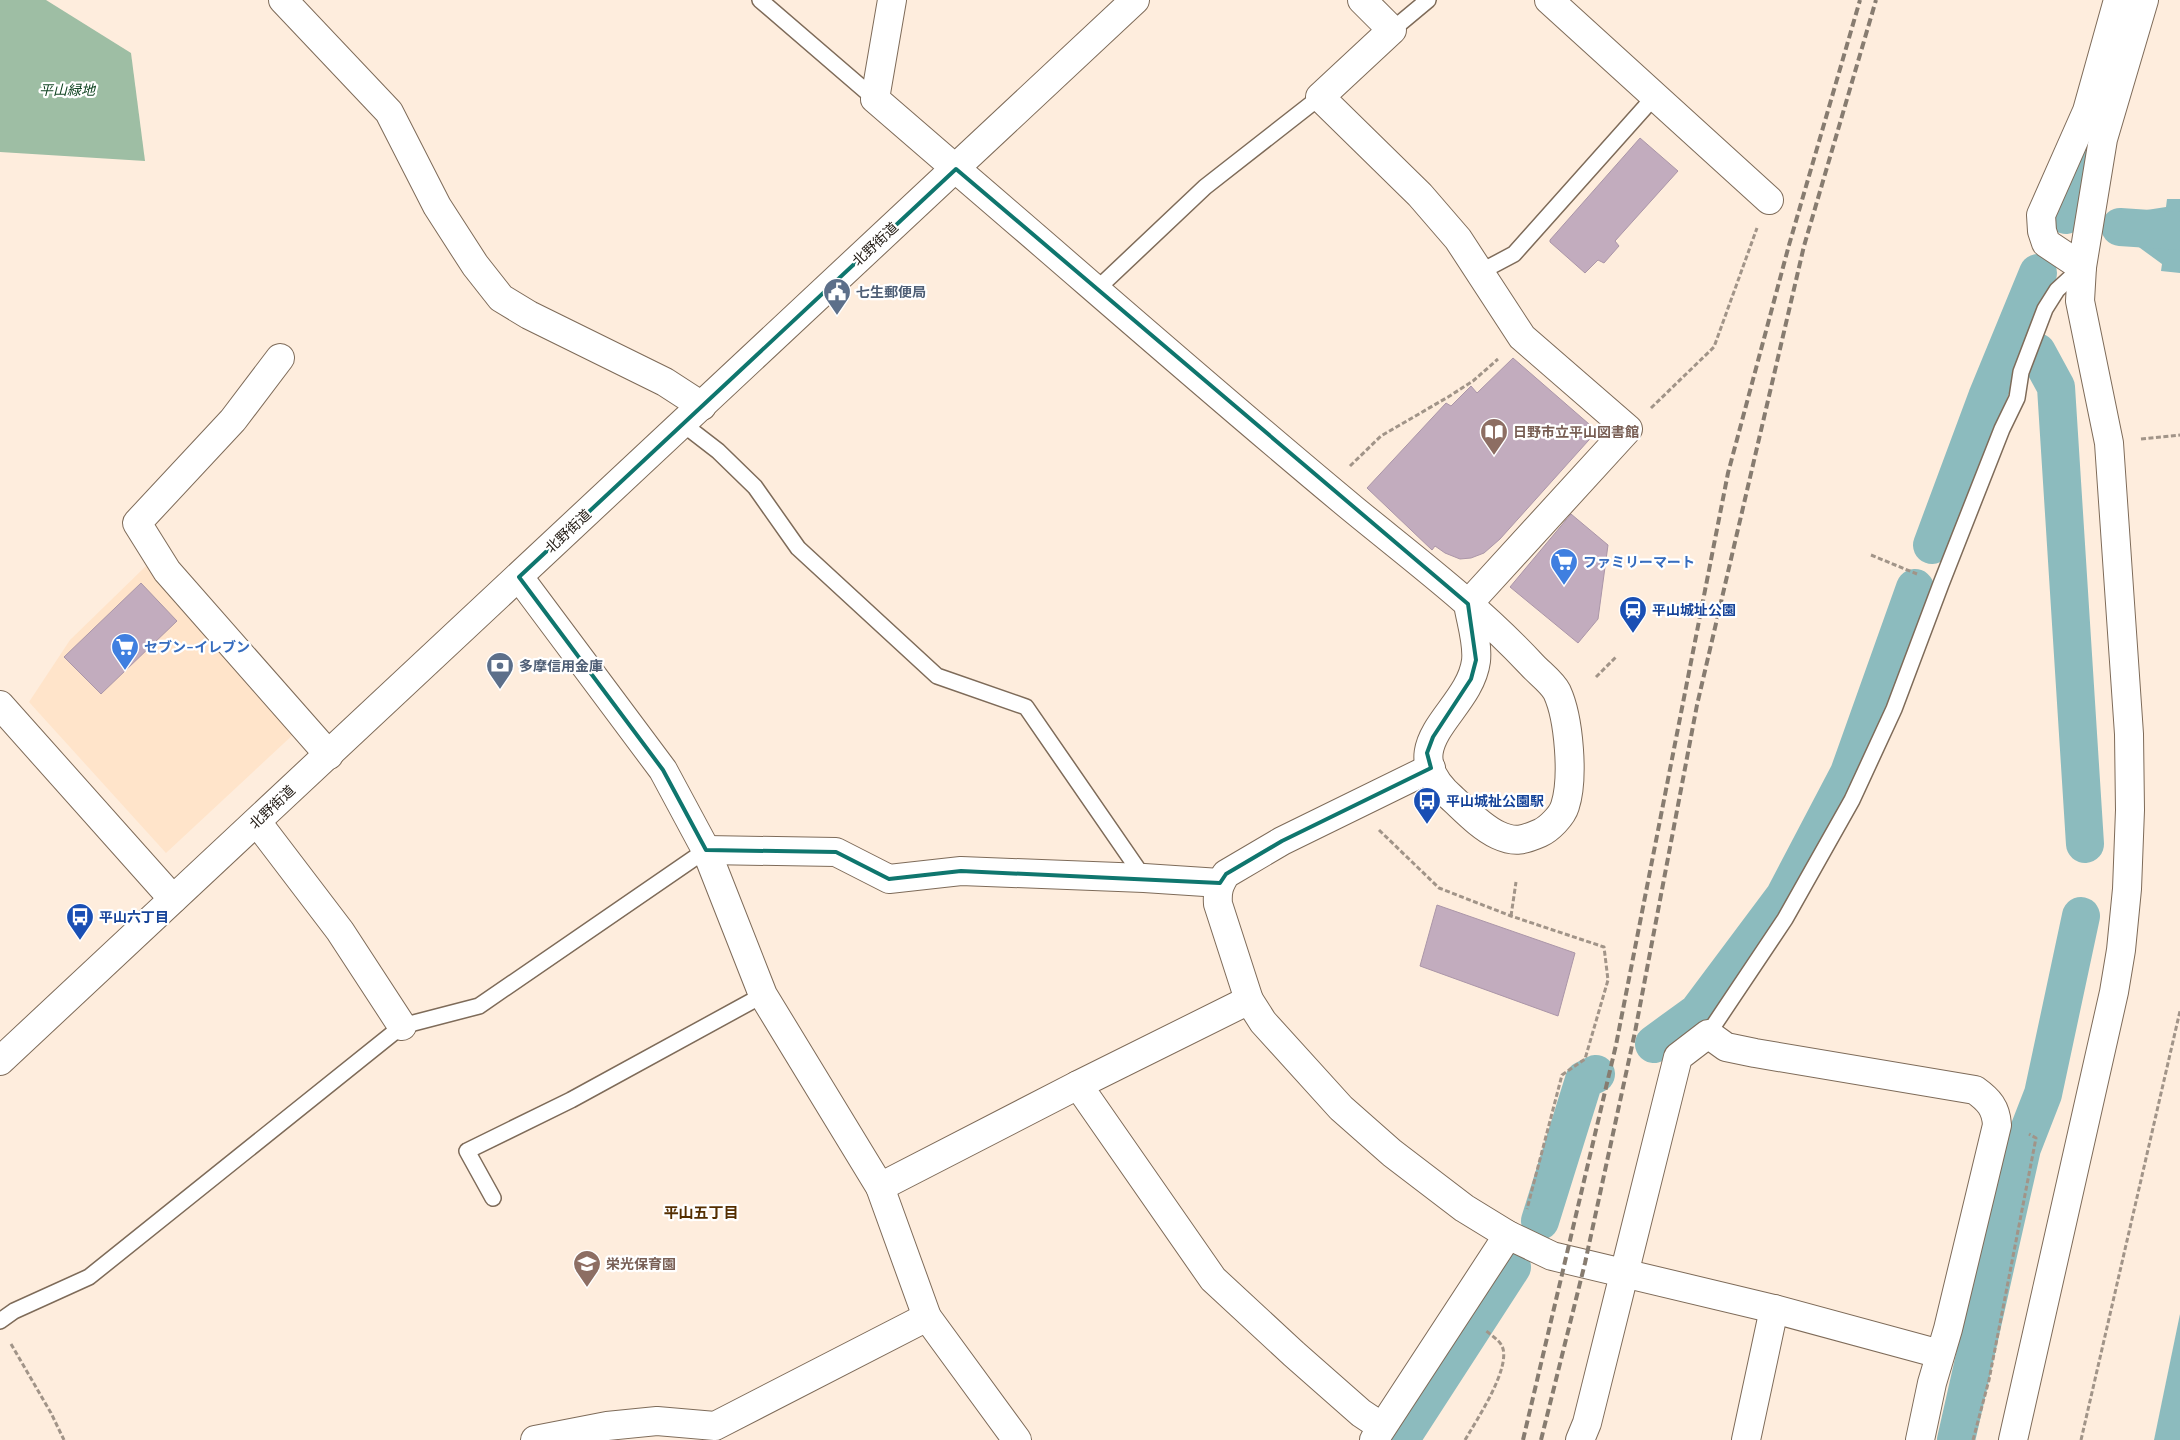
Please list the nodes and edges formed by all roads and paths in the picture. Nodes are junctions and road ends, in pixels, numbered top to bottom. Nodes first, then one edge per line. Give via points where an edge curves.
1 (283, 0) edge
2 (760, 0) edge
3 (892, 0) edge
4 (1136, 0) edge
5 (1362, 0) edge
6 (1428, 0) edge
7 (1549, 0) edge
8 (2118, 0) edge
9 (2144, 0) edge
10 (1392, 30) junction
11 (1320, 96) junction
12 (1655, 96) junction
13 (875, 99) junction
14 (956, 169) junction
15 (1769, 200) joint
16 (2082, 267) junction
17 (1480, 272) junction
18 (1096, 290) junction
19 (1522, 337) junction
20 (280, 358) dead end
21 (692, 415) junction
22 (1628, 430) junction
23 (2180, 435) edge
24 (2137, 439) dead end
25 (1344, 472) dead end
26 (1871, 555) dead end
27 (519, 577) junction
28 (1941, 584) junction
29 (1468, 604) junction
30 (1616, 657) dead end
31 (1596, 677) dead end
32 (0, 705) edge
33 (329, 754) junction
34 (1431, 768) junction
35 (257, 822) junction
36 (1375, 823) dead end
37 (706, 850) junction
38 (1144, 878) junction
39 (1516, 882) dead end
40 (1220, 883) junction
41 (173, 899) junction
42 (1511, 916) junction
43 (762, 995) junction
44 (1249, 1000) junction
45 (2180, 1011) edge
46 (402, 1026) junction
47 (1708, 1034) junction
48 (0, 1061) edge
49 (1078, 1085) junction
50 (2036, 1138) dead end
51 (880, 1187) junction
52 (493, 1198) dead end
53 (1517, 1225) junction
54 (1625, 1274) junction
55 (1774, 1309) junction
56 (928, 1317) junction
57 (0, 1321) edge
58 (1484, 1330) dead end
59 (9, 1340) dead end
60 (1940, 1354) junction
61 (718, 1433) edge
62 (1378, 1434) edge
63 (64, 1440) edge
64 (535, 1440) edge
65 (1017, 1440) edge
66 (1465, 1440) edge
67 (1580, 1440) edge
68 (1746, 1440) edge
69 (1920, 1440) edge
70 (1973, 1440) edge
71 (2013, 1440) edge
72 (2081, 1440) edge

1 - 21 street via 388,112 436,206 501,298 665,382
2 - 13 lane
3 - 13 street
4 - 14 street, 北野街道
5 - 10 street
6 - 10 lane
7 - 12 street
8 - 16 street via 2087,111 2041,215 2046,243
9 - 16 street via 2108,119
10 - 11 street
11 - 17 street via 1420,195 1458,239
11 - 18 lane via 1204,187
12 - 15 street
12 - 17 lane via 1514,254
13 - 14 street
14 - 18 street
14 - 21 street, 北野街道
15 - 22 path via 1714,347
16 - 28 lane via 2057,290 2045,309 2021,372 2017,398
16 - 71 street via 2080,300 2110,451 2129,734 2127,889 2114,992
17 - 19 street
18 - 29 street
19 - 22 street
19 - 25 path via 1473,381 1381,436
20 - 33 street via 233,420 137,523 167,571
21 - 27 street, 北野街道
21 - 38 lane via 718,451 755,487 798,548 937,676 1026,707
22 - 29 street
23 - 24 path
26 - 28 path
27 - 33 street, 北野街道
27 - 37 street via 663,770
28 - 47 lane via 1894,709 1852,800 1785,920
29 - 34 street via 1476,660 1471,679 1433,737 1427,753
29 - 34 street via 1512,643 1556,691 1566,725 1570,767 1565,808 1547,830 1523,841 1499,835 1441,790
30 - 31 path
32 - 41 street
33 - 35 street, 北野街道
34 - 40 street via 1282,840 1226,874
35 - 41 street, 北野街道
35 - 46 street via 340,930
36 - 42 path via 1439,888
37 - 38 street via 836,852 889,879 961,871
37 - 43 street
37 - 46 lane via 479,1006
38 - 40 street
39 - 42 path
40 - 44 street via 1218,904
41 - 48 street, 北野街道
42 - 53 path via 1604,947 1608,980 1585,1059 1562,1075
43 - 51 street
43 - 52 lane via 571,1100 467,1151
44 - 49 street
44 - 53 street via 1262,1022 1341,1108 1392,1153 1464,1208
45 - 72 path
46 - 57 lane via 90,1277 14,1311
47 - 54 street via 1678,1057
47 - 60 street via 1726,1047 1975,1090 1993,1106 1996,1125
49 - 51 street
49 - 62 street via 1213,1279 1361,1413
50 - 70 path
51 - 56 street
53 - 54 street via 1552,1256
53 - 62 street
54 - 55 street
54 - 67 street
55 - 60 street
55 - 68 street
56 - 61 street
56 - 65 street
58 - 66 path via 1502,1344 1503,1363 1495,1386
59 - 63 path
60 - 69 street
61 - 64 street via 657,1421 606,1426

